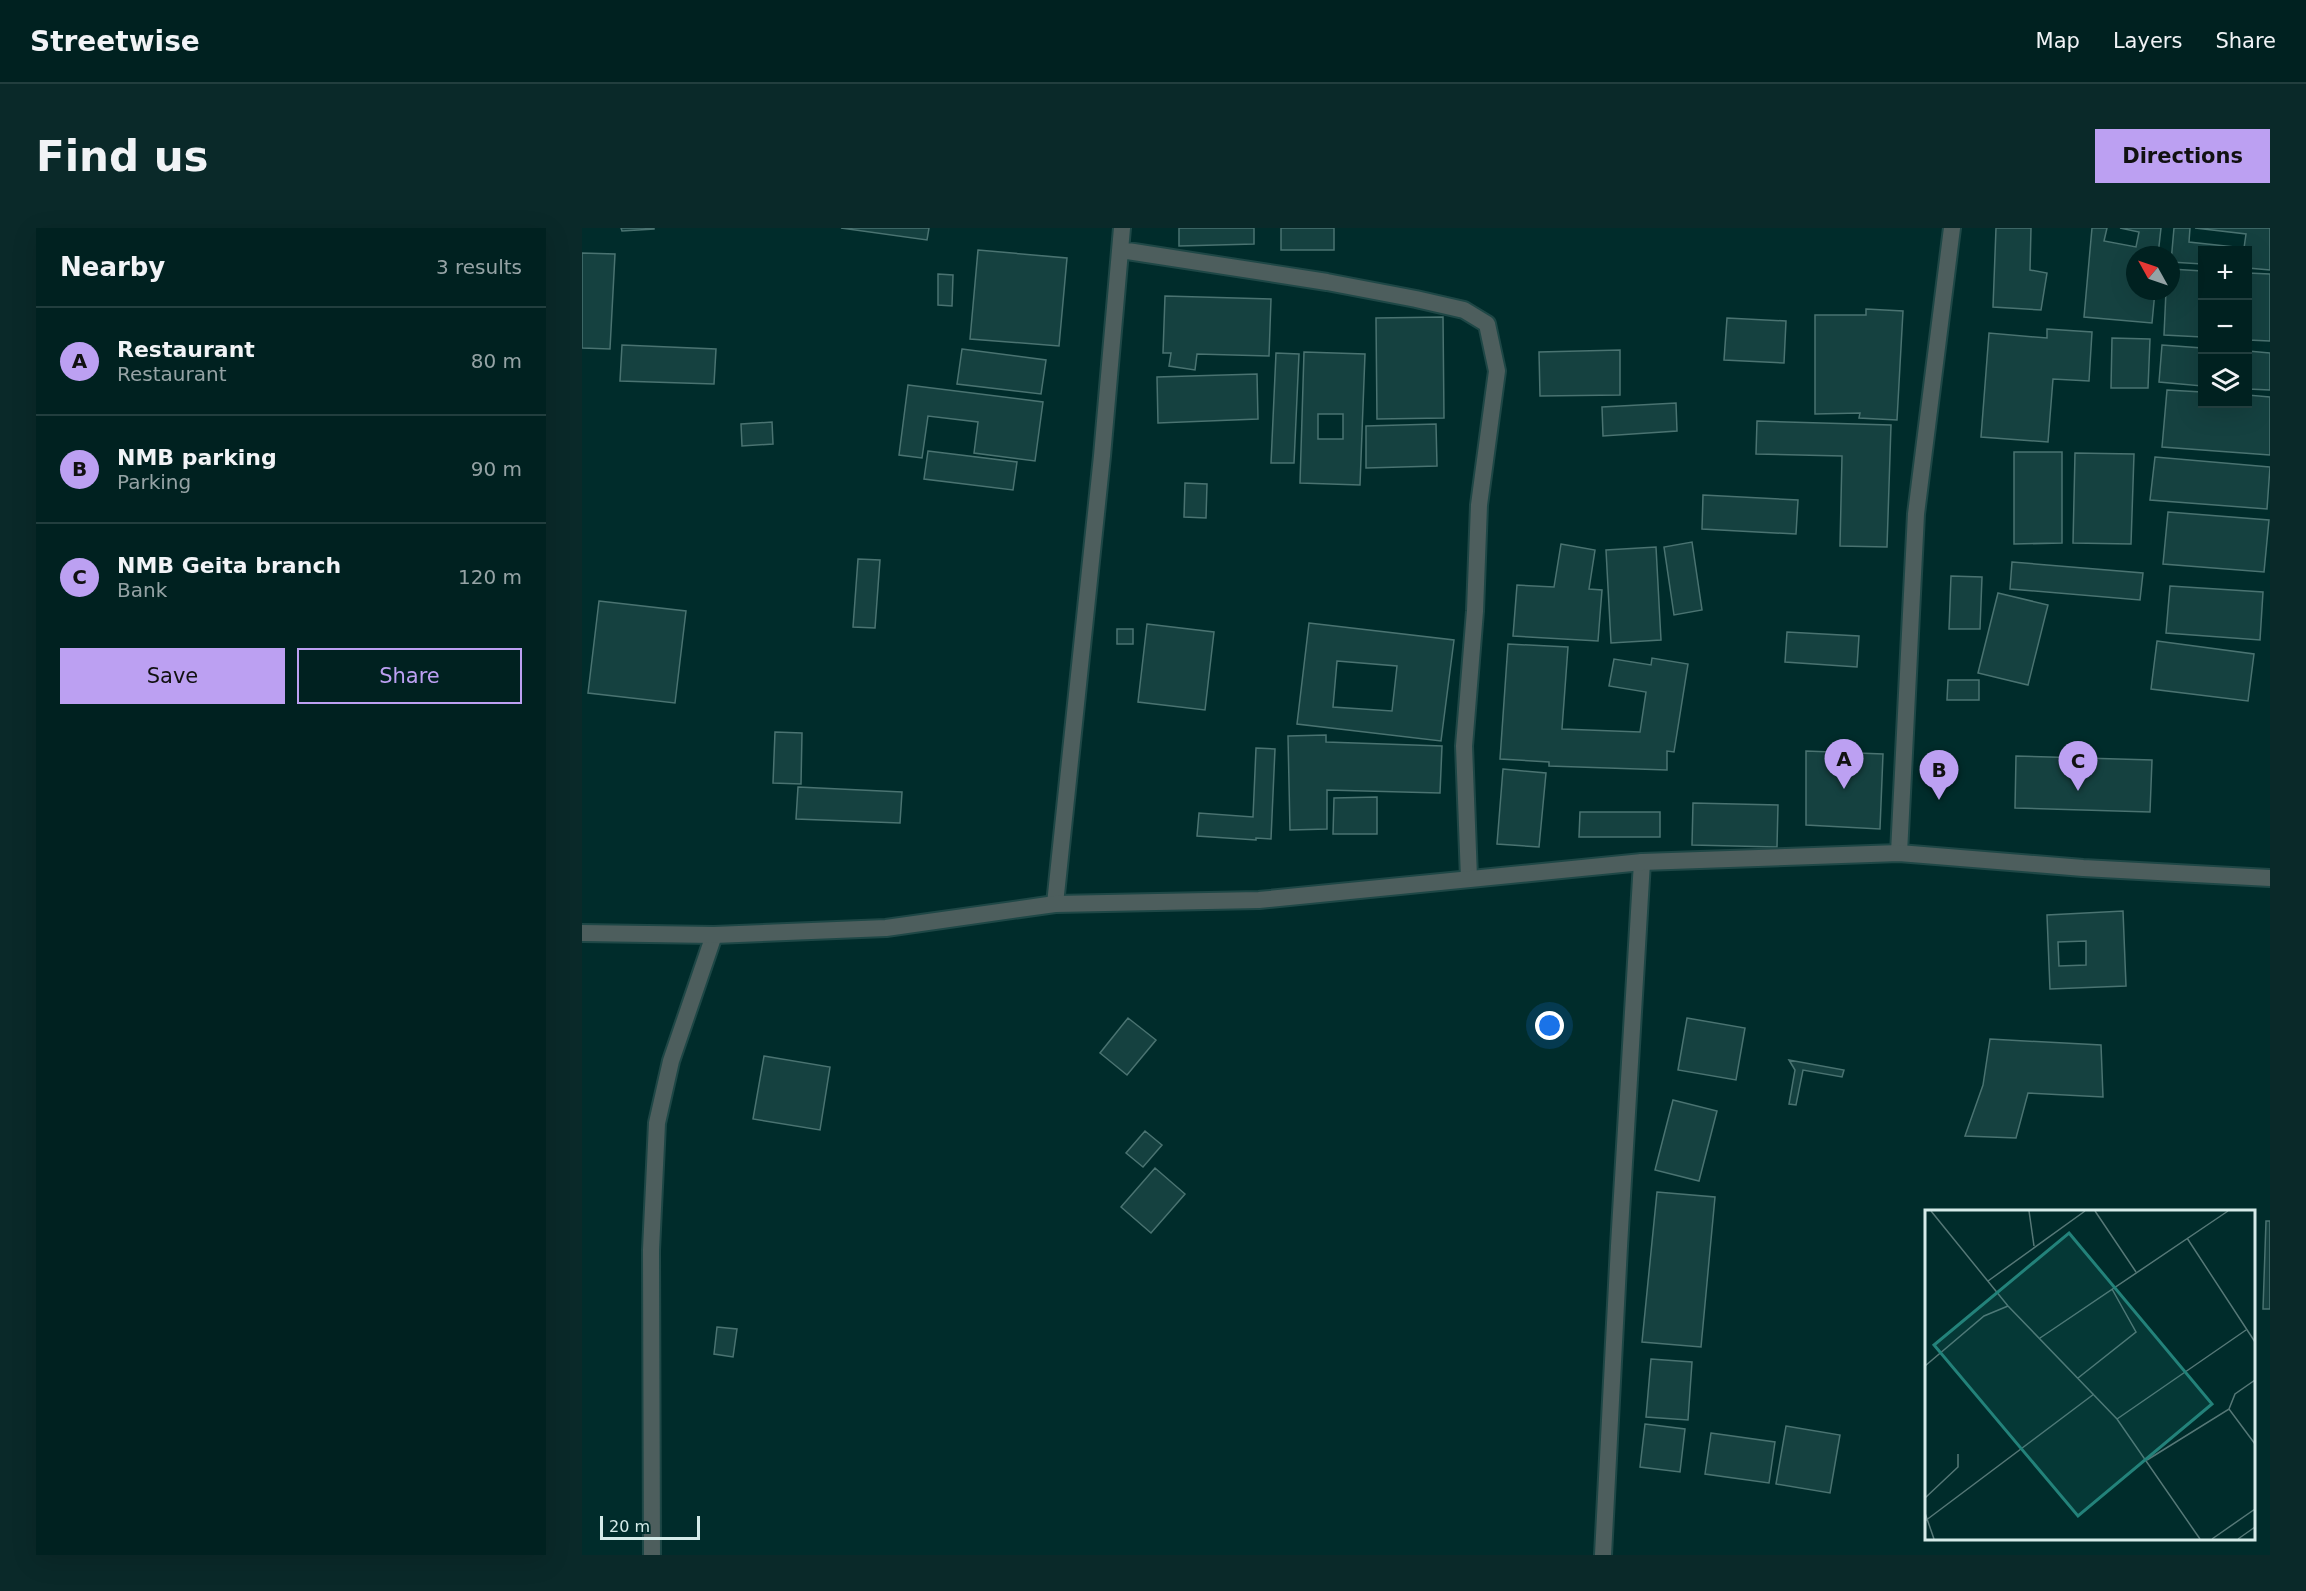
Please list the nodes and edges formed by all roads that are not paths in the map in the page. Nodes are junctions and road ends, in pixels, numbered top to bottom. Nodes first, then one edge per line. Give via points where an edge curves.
1 (1122, 228) edge
2 (1952, 228) edge
3 (1121, 250) junction
4 (1899, 853) junction
5 (1642, 861) junction
6 (1469, 878) junction
7 (2270, 878) edge
8 (1056, 904) junction
9 (582, 933) edge
10 (714, 935) junction
11 (652, 1555) edge
12 (1603, 1555) edge

1 - 3 street
2 - 4 street via 1916,514
3 - 6 street via 1416,299 1464,310 1487,324 1497,371 1479,505 1464,746
3 - 8 street
4 - 5 street
4 - 7 street
5 - 6 street
5 - 12 street
6 - 8 street via 1259,900
8 - 10 street via 886,928
9 - 10 street
10 - 11 street via 671,1060 657,1123 651,1250

